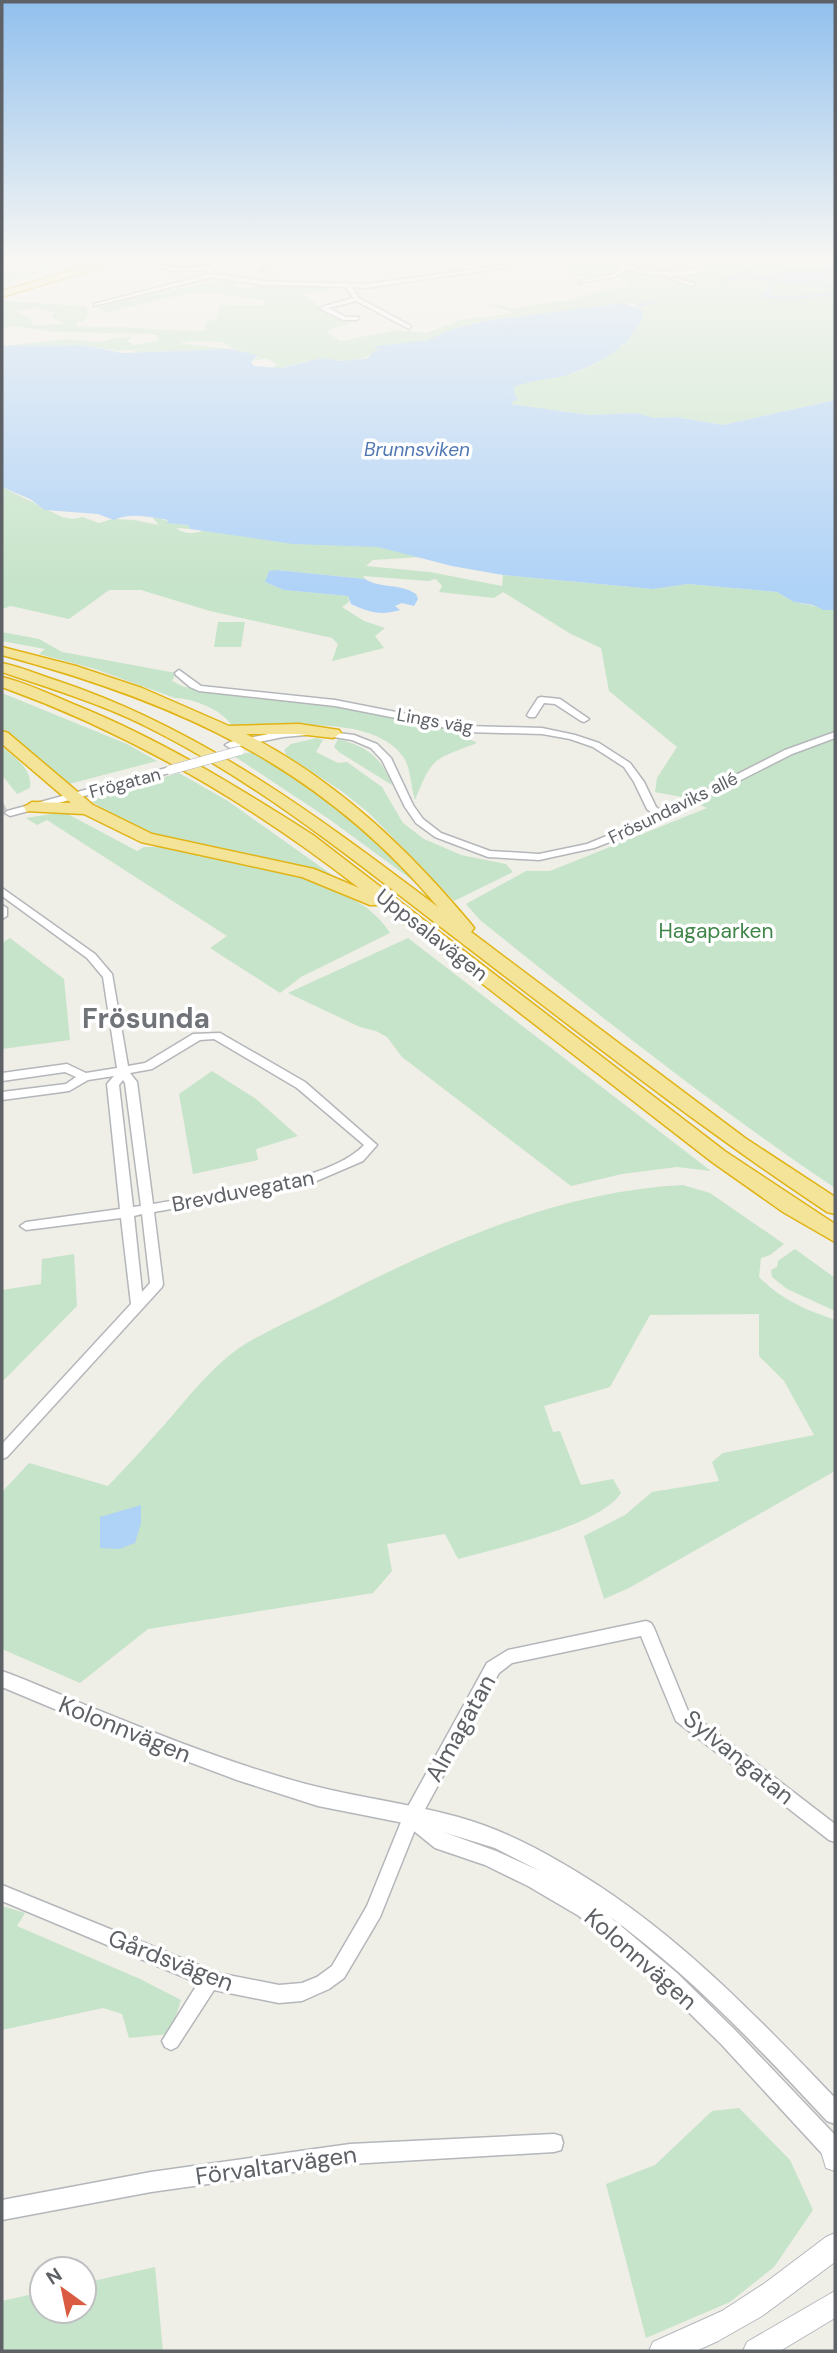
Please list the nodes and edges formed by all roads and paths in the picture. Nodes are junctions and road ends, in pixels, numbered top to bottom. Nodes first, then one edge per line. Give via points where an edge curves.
1 (2, 651) edge
2 (2, 667) edge
3 (178, 673) dead end
4 (2, 682) edge
5 (532, 716) dead end
6 (584, 719) dead end
7 (341, 735) junction
8 (835, 735) edge
9 (2, 736) edge
10 (290, 738) junction
11 (240, 742) junction
12 (32, 760) junction
13 (286, 764) junction
14 (77, 799) junction
15 (31, 805) junction
16 (8, 811) dead end
17 (663, 817) junction
18 (2, 891) edge
19 (17, 902) junction
20 (2, 908) edge
21 (403, 914) junction
22 (2, 916) edge
23 (481, 949) junction
24 (123, 1072) junction
25 (2, 1077) edge
26 (85, 1077) junction
27 (2, 1096) edge
28 (791, 1207) junction
29 (835, 1208) edge
30 (147, 1209) junction
31 (128, 1213) junction
32 (26, 1226) dead end
33 (835, 1234) edge
34 (835, 1245) edge
35 (137, 1303) junction
36 (8, 1439) edge
37 (2, 1453) edge
38 (646, 1628) joint
39 (2, 1679) edge
40 (411, 1818) junction
41 (835, 1834) edge
42 (2, 1893) edge
43 (211, 1979) junction
44 (171, 2041) dead end
45 (835, 2113) edge
46 (554, 2143) dead end
47 (834, 2152) edge
48 (2, 2210) edge
49 (835, 2246) edge
50 (835, 2304) edge
51 (662, 2351) edge
52 (756, 2351) edge

1 - 11 highway via 90,674 191,711
2 - 23 highway, Uppsalavägen via 100,700 164,729 244,775
3 - 17 street, Lings väg via 199,688 345,704 467,729 542,732 585,741 627,765 652,810
4 - 21 highway, Uppsalavägen via 143,740 239,794 307,839
5 - 6 street via 541,700 557,701
7 - 10 street, Frösundaviks allé
7 - 11 street, Frösundaviks allé via 282,734
7 - 11 highway via 309,729
7 - 17 street, Frösundaviks allé via 375,746 386,755 406,803 419,821 439,836 475,849 510,856 548,855 603,842
8 - 17 street, Frösundaviks allé via 764,764
9 - 12 highway
10 - 11 street, Frösundaviks allé
10 - 13 highway via 276,749
11 - 13 highway
11 - 14 street, Frögatan, bridge
12 - 14 highway
12 - 15 highway via 41,783
13 - 23 highway via 324,788 395,847 442,897
14 - 15 highway
14 - 15 street, Frögatan
14 - 21 highway via 147,838 308,873
15 - 16 street, Frögatan
18 - 19 street
19 - 20 street
19 - 24 street via 91,956 108,976
20 - 22 street
21 - 28 highway, Uppsalavägen
23 - 29 highway, Uppsalavägen via 738,1143
24 - 26 street
24 - 30 street via 131,1082
24 - 30 street, Brevduvegatan via 148,1066 197,1037 216,1035 301,1085 371,1145 359,1158 319,1177
24 - 31 street via 113,1084
25 - 26 street via 66,1068
26 - 27 street via 69,1087
28 - 33 highway, Uppsalavägen
28 - 34 highway
30 - 31 street, Brevduvegatan
30 - 35 street via 156,1284
31 - 32 street, Brevduvegatan
31 - 35 street
35 - 36 street
36 - 37 street
38 - 40 street, Almagatan via 500,1661
38 - 41 street, Sylvangatan via 682,1716
39 - 40 street, Kolonnvägen via 155,1744 317,1796
40 - 43 street, Gårdsvägen via 374,1911 338,1972 312,1987 279,1994
40 - 45 street, Kolonnvägen via 450,1822 499,1840 618,1908 719,1992
40 - 47 street, Kolonnvägen via 442,1842 535,1879 586,1909 680,1990
42 - 43 street, Gårdsvägen
43 - 44 street
46 - 48 street, Förvaltarvägen via 350,2154 151,2182
49 - 51 main road via 772,2294 712,2331
50 - 52 main road

